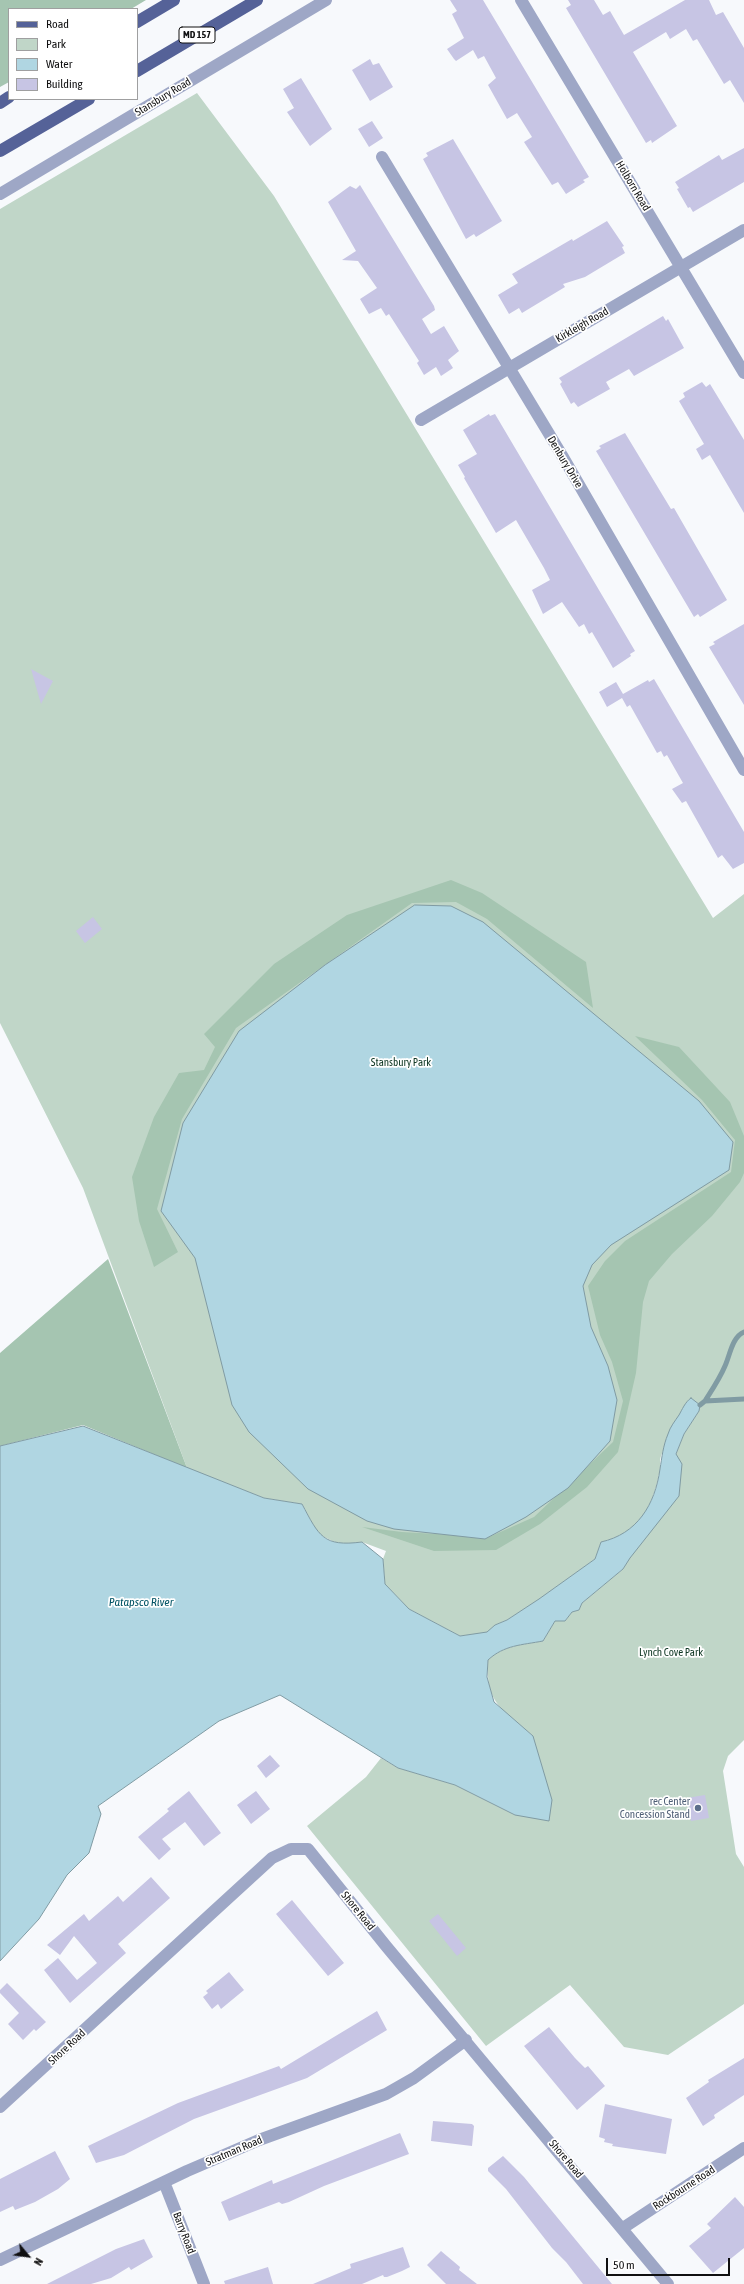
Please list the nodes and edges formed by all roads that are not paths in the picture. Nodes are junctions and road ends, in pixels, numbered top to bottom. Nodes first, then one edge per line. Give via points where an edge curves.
1 (174, 0) edge
2 (257, 0) edge
3 (326, 0) edge
4 (521, 0) edge
5 (138, 21) edge
6 (138, 70) edge
7 (87, 100) edge
8 (0, 152) edge
9 (382, 157) dead end
10 (0, 194) edge
11 (744, 230) edge
12 (681, 267) junction
13 (508, 368) junction
14 (744, 373) edge
15 (421, 420) dead end
16 (744, 770) edge
17 (466, 2040) junction
18 (0, 2107) edge
19 (744, 2148) edge
20 (164, 2182) junction
21 (623, 2228) junction
22 (0, 2260) edge
23 (204, 2284) edge
24 (668, 2284) edge

1 - 5 main road
2 - 6 main road, MD 157
3 - 10 street, Stansbury Road
4 - 12 street, Holborn Road
7 - 8 main road
9 - 13 street, Denbury Drive
11 - 12 street, Kirkleigh Road
12 - 13 street, Kirkleigh Road
12 - 14 street, Holborn Road
13 - 15 street, Kirkleigh Road
13 - 16 street, Denbury Drive
17 - 18 street, Shore Road via 308,1849 291,1849 272,1858
17 - 20 street, Stratman Road via 414,2078 386,2094 259,2140
17 - 21 street, Shore Road
19 - 21 street, Rockbourne Road
20 - 22 street, Stratman Road
20 - 23 street, Barry Road
21 - 24 street, Shore Road

